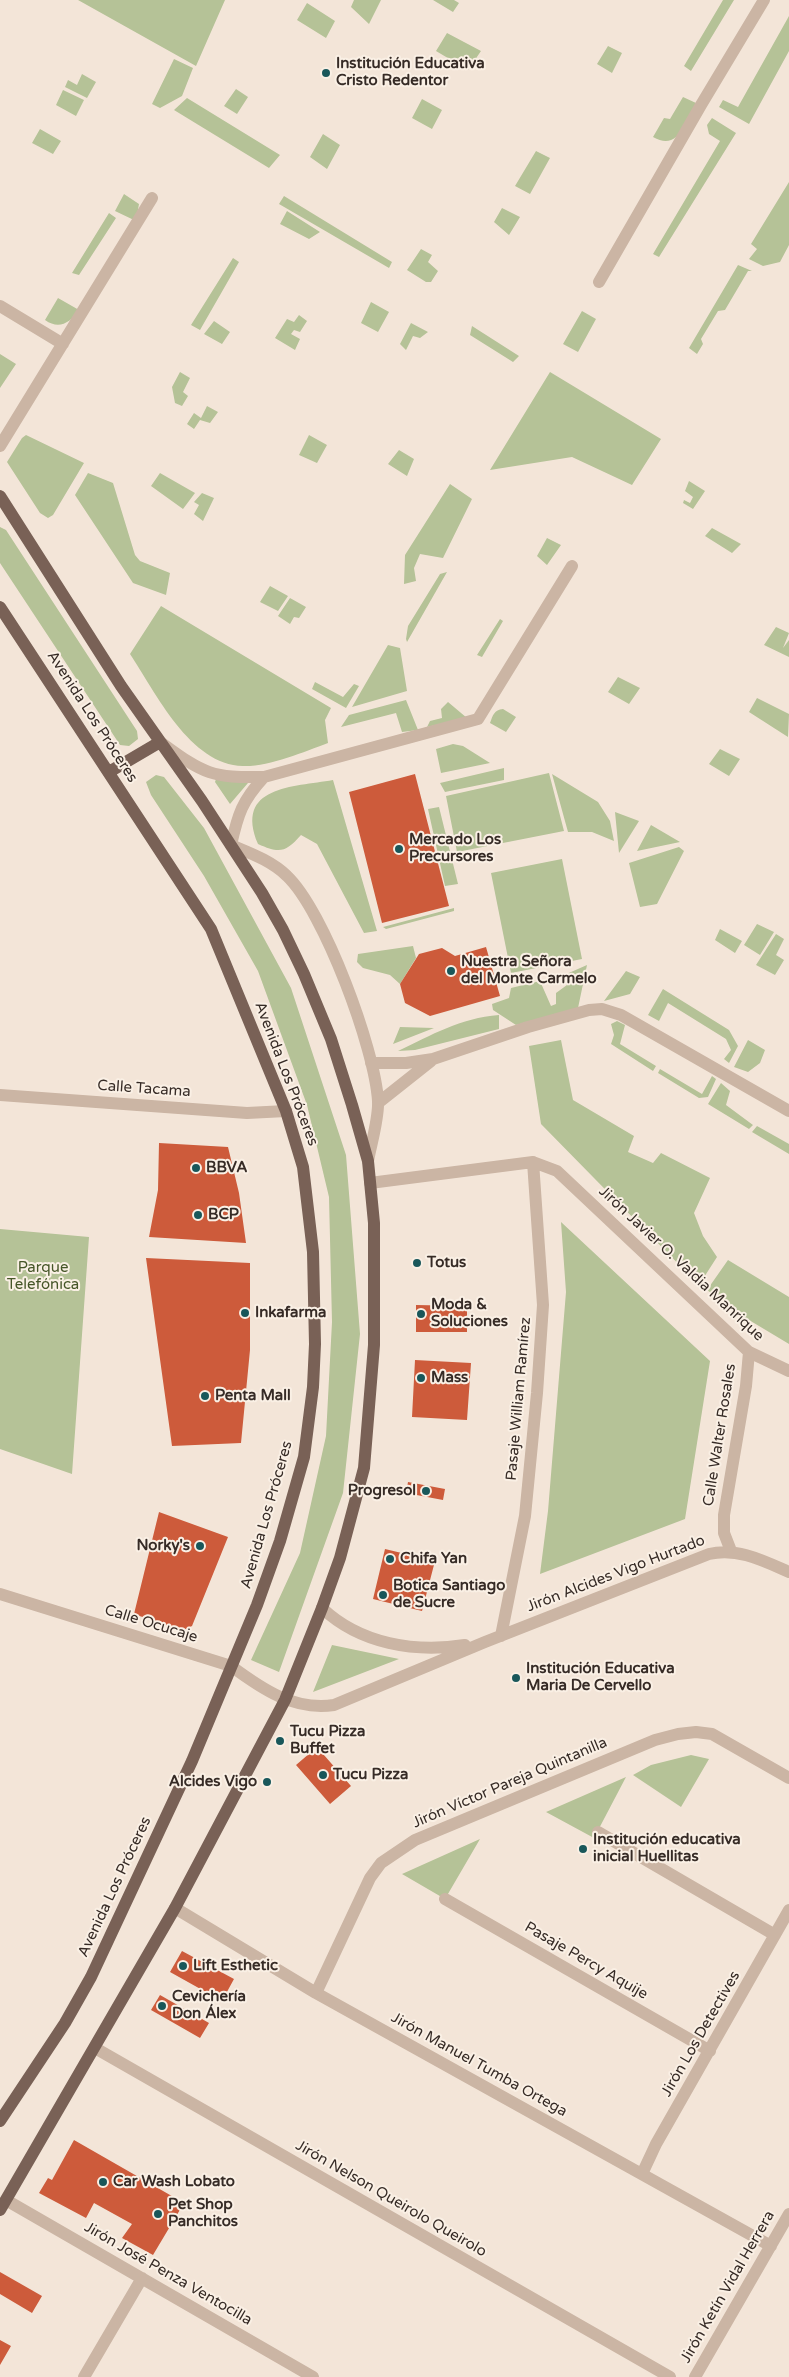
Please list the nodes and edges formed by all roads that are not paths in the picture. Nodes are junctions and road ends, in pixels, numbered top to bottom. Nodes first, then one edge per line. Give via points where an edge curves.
1 (764, 0) edge
2 (152, 198) dead end
3 (599, 282) dead end
4 (0, 306) edge
5 (63, 344) junction
6 (0, 446) edge
7 (0, 496) edge
8 (572, 566) dead end
9 (0, 607) edge
10 (160, 742) junction
11 (109, 772) junction
12 (264, 777) junction
13 (231, 845) junction
14 (433, 1059) junction
15 (371, 1063) junction
16 (0, 1095) edge
17 (378, 1103) junction
18 (286, 1111) junction
19 (789, 1111) edge
20 (368, 1161) junction
21 (533, 1162) junction
22 (370, 1183) junction
23 (749, 1352) junction
24 (789, 1371) edge
25 (731, 1551) junction
26 (789, 1572) edge
27 (0, 1594) edge
28 (322, 1608) junction
29 (501, 1636) junction
30 (485, 1642) junction
31 (231, 1666) junction
32 (285, 1700) junction
33 (789, 1778) edge
34 (598, 1832) dead end
35 (445, 1899) dead end
36 (175, 1908) junction
37 (789, 1910) edge
38 (775, 1935) junction
39 (316, 1993) junction
40 (95, 2048) junction
41 (710, 2050) junction
42 (0, 2122) edge
43 (642, 2174) junction
44 (3, 2205) edge
45 (789, 2214) edge
46 (771, 2246) junction
47 (142, 2278) junction
48 (84, 2377) edge
49 (313, 2377) edge
50 (670, 2377) edge
51 (696, 2377) edge

1 - 3 street
2 - 5 street
4 - 5 street
5 - 6 street
7 - 10 main road
8 - 12 street via 478,719
9 - 11 main road, Avenida Los Próceres
10 - 11 main road
10 - 12 street via 211,774 229,778
10 - 13 main road
11 - 18 main road, Avenida Los Próceres via 211,929
12 - 13 street via 248,795 238,814
13 - 15 street via 280,870 304,895 353,1005
13 - 20 main road via 262,894 304,974 331,1040
14 - 15 street
14 - 17 street
14 - 19 street via 528,1027 602,1009 621,1014
15 - 17 street
16 - 18 street, Calle Tacama via 248,1113
17 - 20 street
18 - 31 main road, Avenida Los Próceres via 303,1167 310,1214 314,1270 313,1388 304,1457 280,1541
20 - 22 main road
21 - 22 street
21 - 23 street, Jirón Javier O. Valdia Manrique via 557,1171
21 - 29 street, Pasaje William Ramírez via 543,1305 525,1516
22 - 28 main road via 374,1223 374,1345 364,1468 340,1558
23 - 24 street, Jirón Javier O. Valdia Manrique
23 - 25 street, Calle Walter Rosales via 724,1515 724,1533
25 - 26 street, Jirón Alcides Vigo Hurtado
25 - 29 street, Jirón Alcides Vigo Hurtado via 709,1554
27 - 31 street, Calle Ocucaje
28 - 30 street, Jirón Alcides Vigo Hurtado via 350,1631 369,1638 420,1648 451,1648
28 - 32 main road
29 - 30 street, Jirón Alcides Vigo Hurtado
30 - 32 street, Jirón Alcides Vigo Hurtado via 334,1705 301,1706
31 - 32 street, Calle Ocucaje
31 - 42 main road, Avenida Los Próceres via 192,1761 91,1977
32 - 36 main road
33 - 39 street, Jirón Víctor Pareja Quintanilla via 712,1734 678,1734 655,1740 415,1840 381,1862 370,1878
34 - 38 street
35 - 41 street, Pasaje Percy Aquije
36 - 39 street, Jirón Manuel Tumba Ortega
36 - 40 main road
37 - 38 street, Jirón Los Detectives
38 - 41 street, Jirón Los Detectives
39 - 43 street, Jirón Manuel Tumba Ortega
40 - 44 main road
40 - 50 street, Jirón Nelson Queirolo Queirolo
41 - 43 street, Jirón Los Detectives
43 - 46 street, Jirón Manuel Tumba Ortega
44 - 47 street, Jirón José Penza Ventocilla
45 - 46 street, Jirón Ketín Vidal Herrera
46 - 51 street, Jirón Ketín Vidal Herrera
47 - 48 street
47 - 49 street, Jirón José Penza Ventocilla

